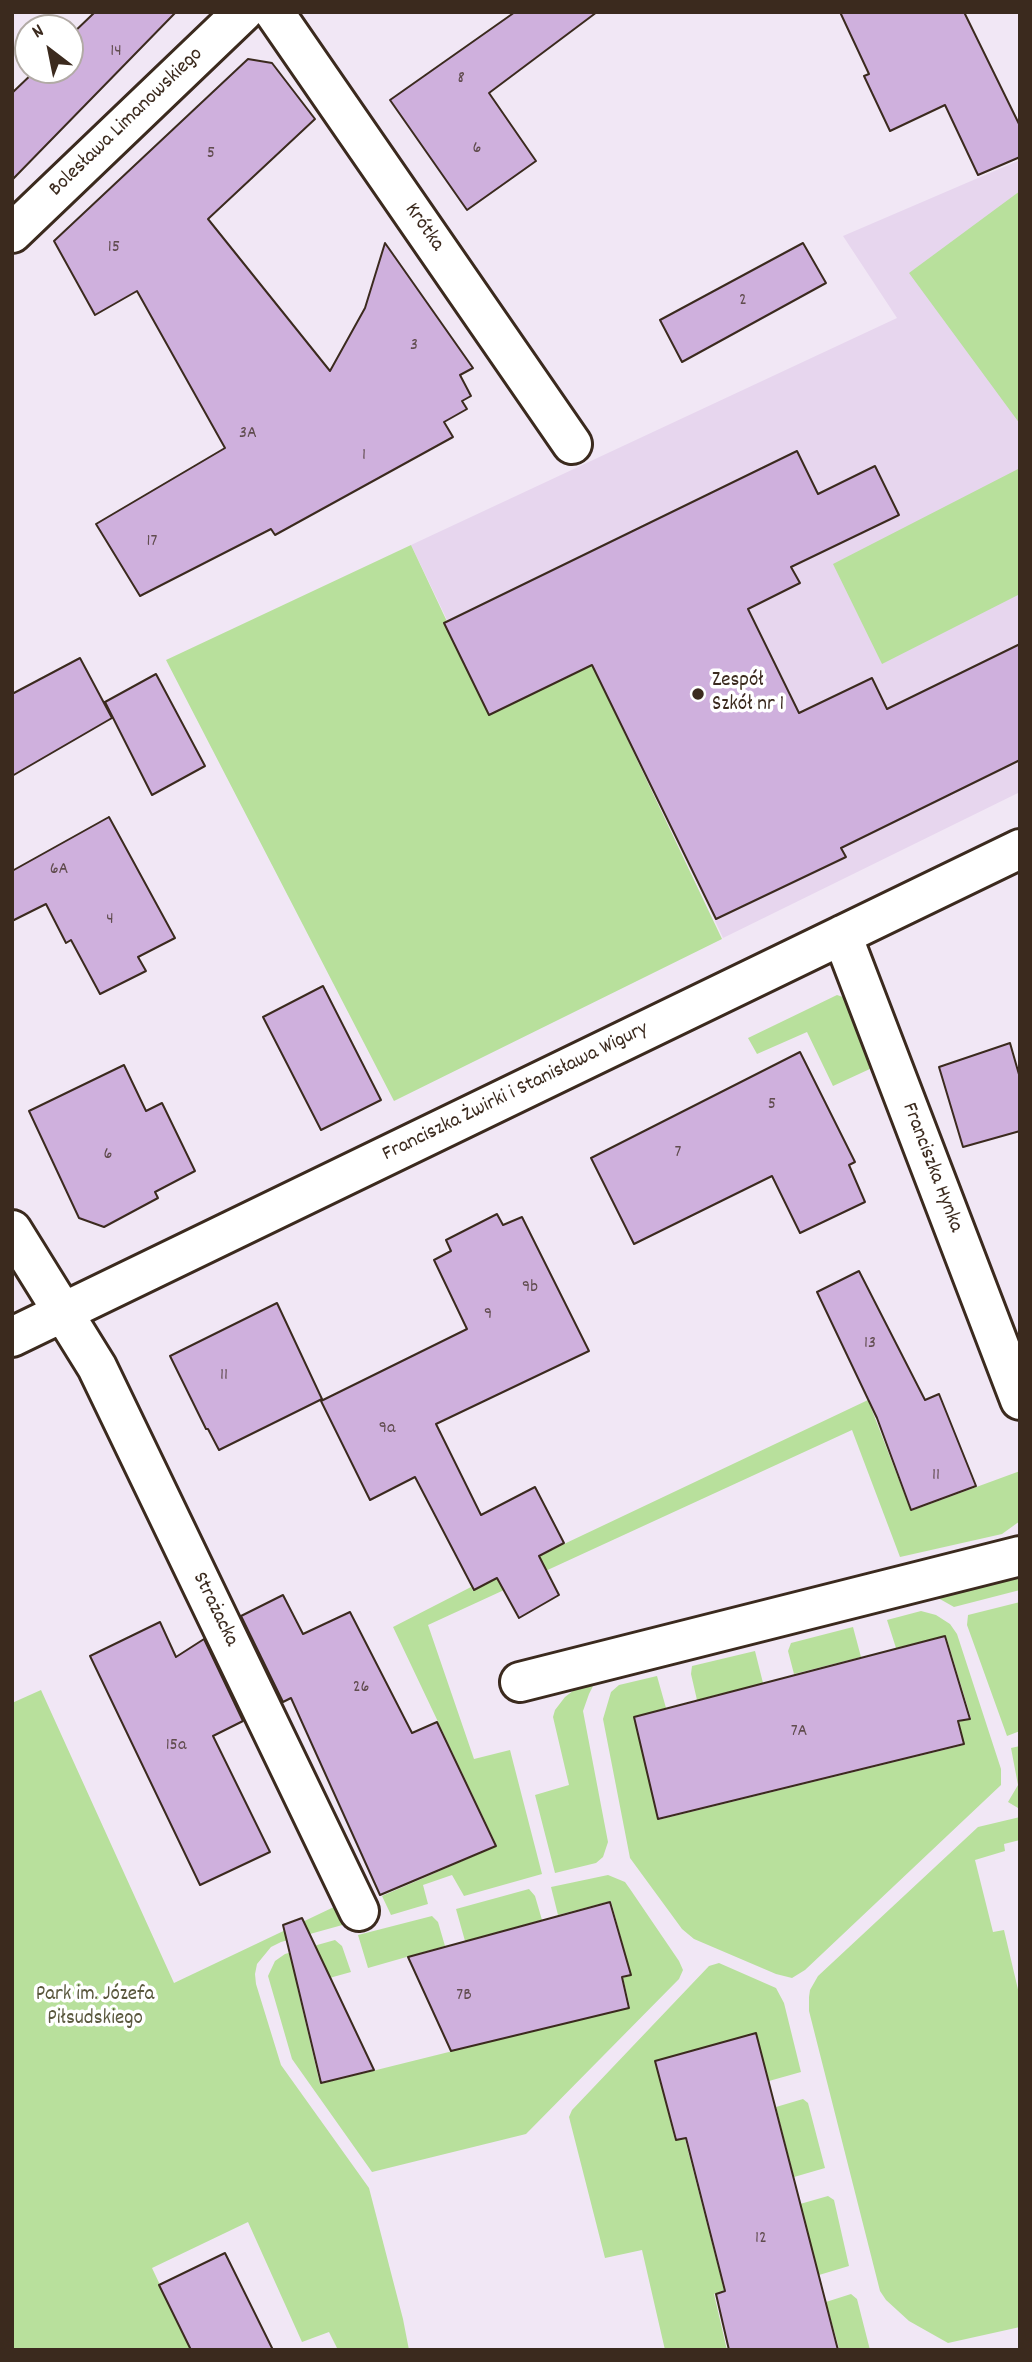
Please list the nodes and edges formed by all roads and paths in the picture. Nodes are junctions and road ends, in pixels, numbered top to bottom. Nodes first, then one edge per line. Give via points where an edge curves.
1 (243, 12) edge
2 (274, 12) edge
3 (12, 233) edge
4 (572, 444) dead end
5 (1020, 849) edge
6 (842, 935) junction
7 (12, 1230) edge
8 (63, 1312) junction
9 (12, 1337) edge
10 (1020, 1400) edge
11 (1020, 1556) edge
12 (520, 1682) dead end
13 (359, 1911) dead end

1 - 3 street, Bolesława Limanowskiego
2 - 4 street, Krótka
5 - 6 street, Franciszka Żwirki i Stanisława Wigury
6 - 8 street, Franciszka Żwirki i Stanisława Wigury
6 - 10 street, Franciszka Hynka
7 - 8 street, Strażacka
8 - 9 street, Franciszka Żwirki i Stanisława Wigury
8 - 13 street, Strażacka via 97,1367
11 - 12 street

